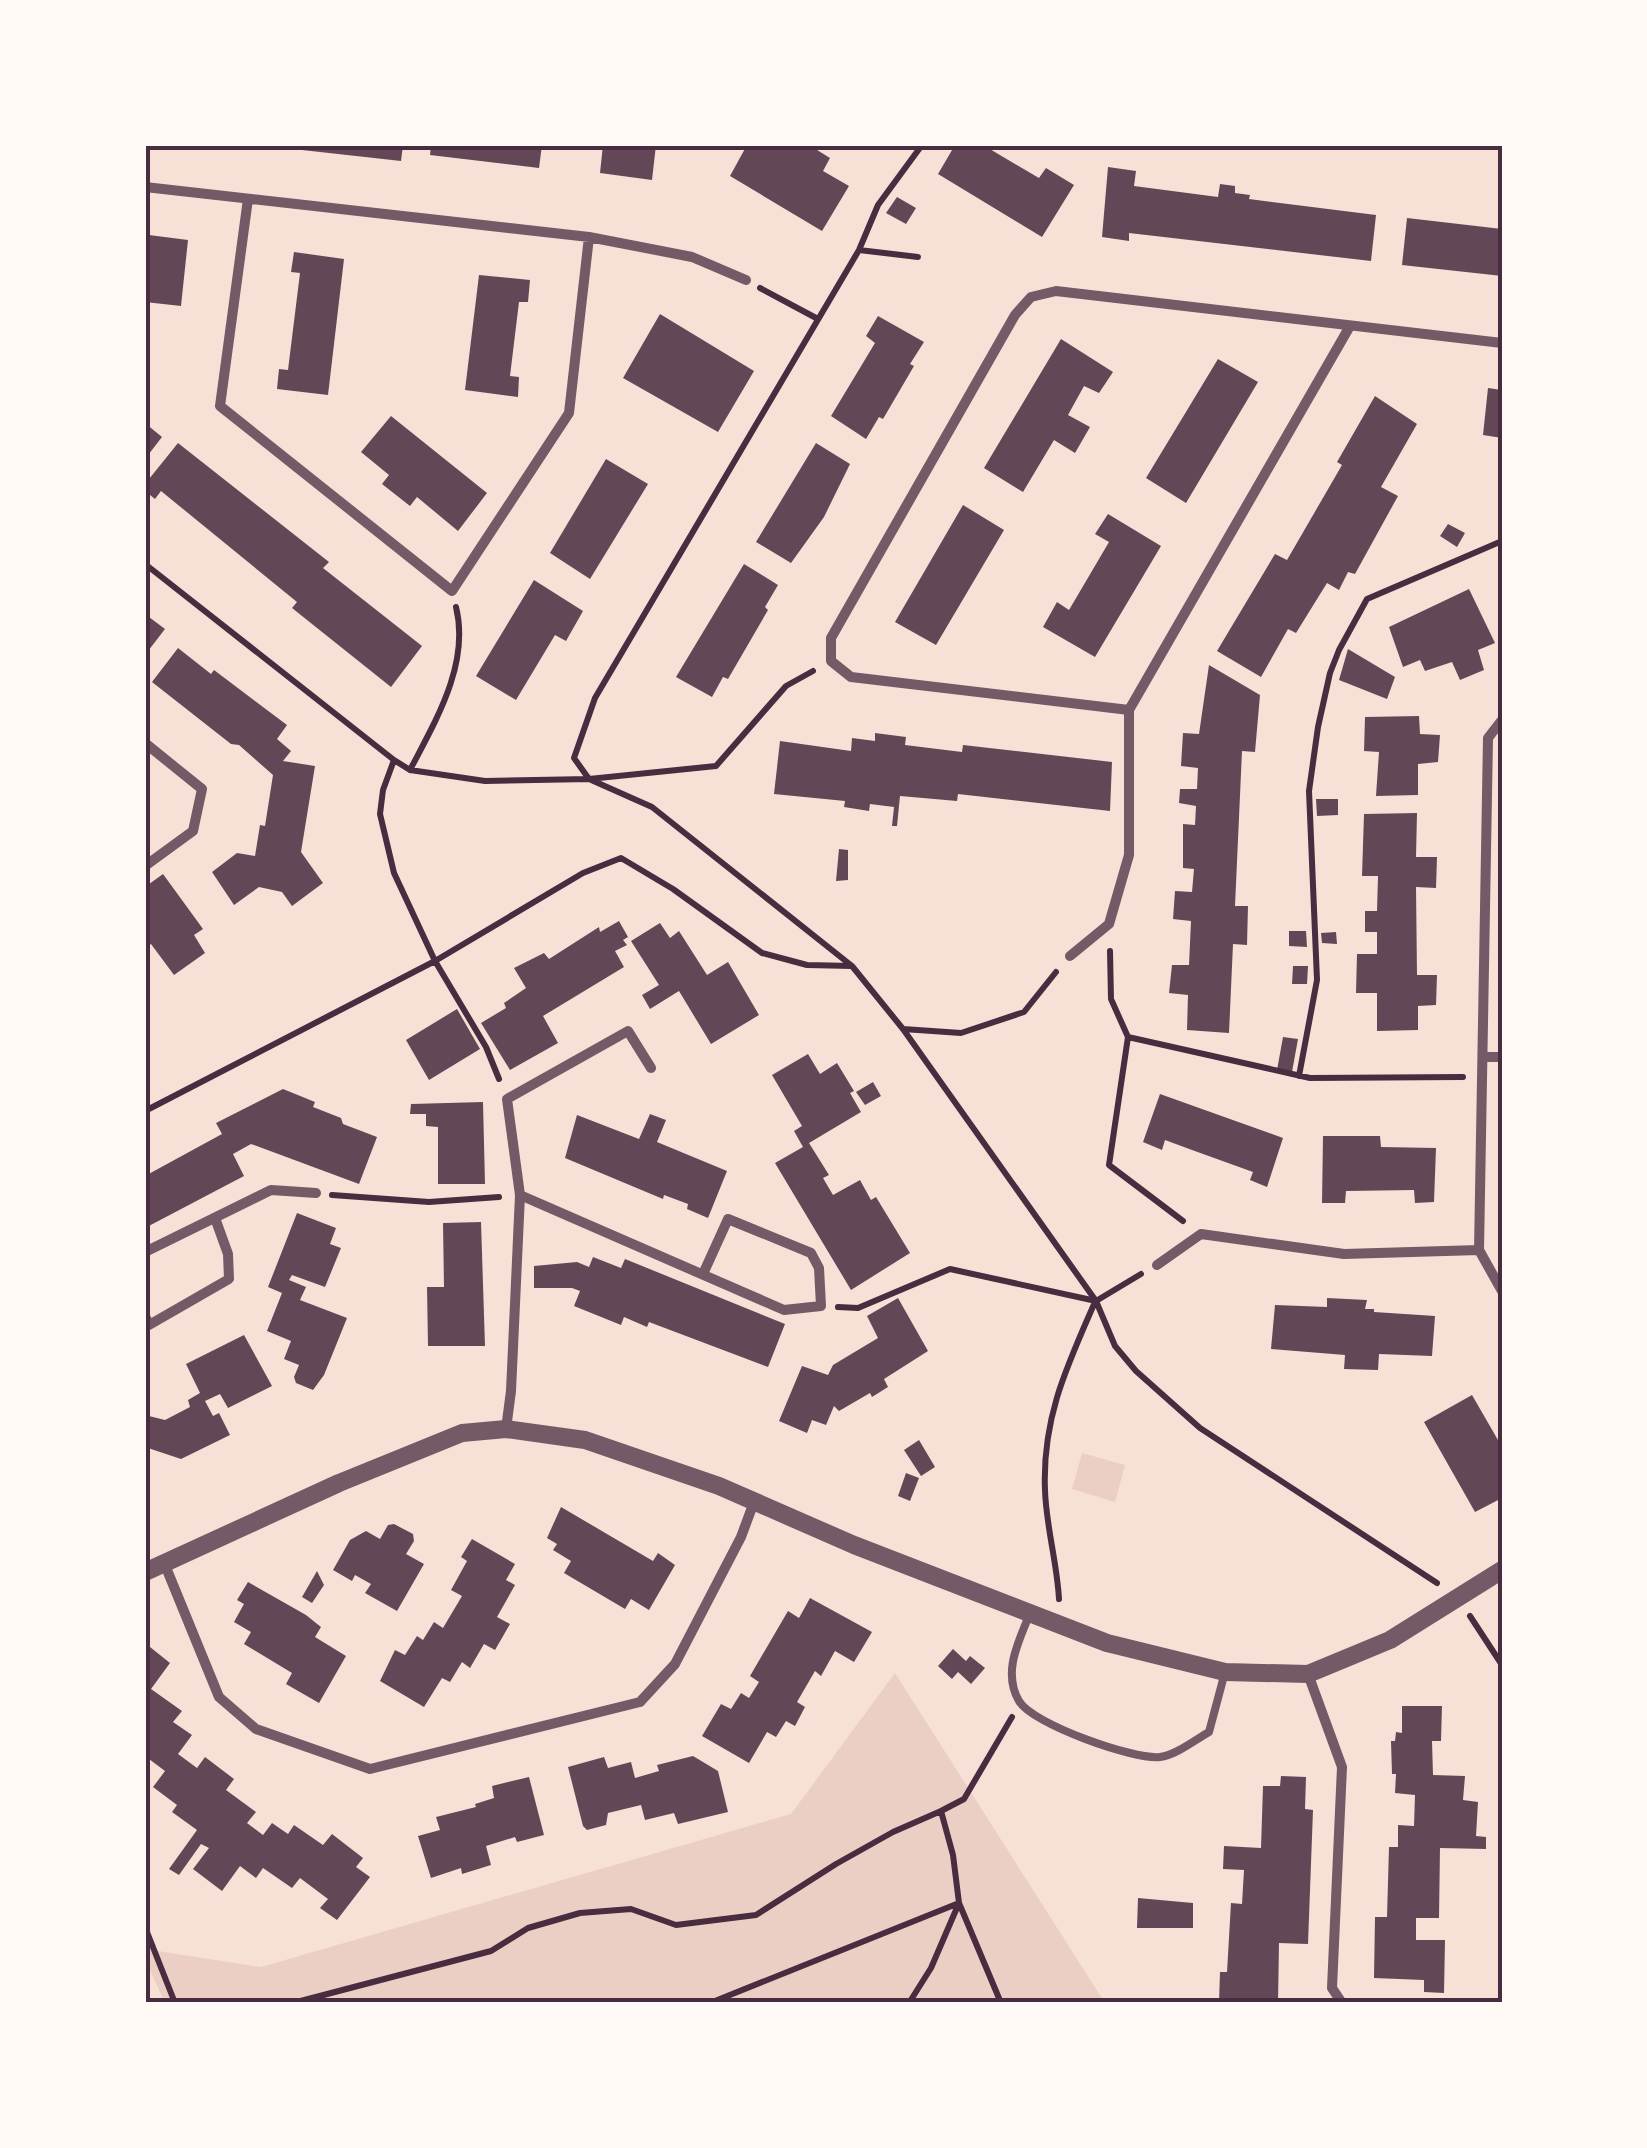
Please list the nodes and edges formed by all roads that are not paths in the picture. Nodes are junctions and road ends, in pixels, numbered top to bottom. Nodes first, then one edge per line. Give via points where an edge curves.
1 (145, 188) edge
2 (248, 199) junction
3 (589, 238) junction
4 (746, 280) road end
5 (1350, 326) junction
6 (1502, 343) edge
7 (1129, 710) junction
8 (1502, 720) edge
9 (145, 743) edge
10 (145, 866) edge
11 (1070, 956) road end
12 (1484, 1056) junction
13 (1502, 1057) edge
14 (651, 1068) dead end
15 (316, 1193) road end
16 (520, 1195) junction
17 (215, 1218) junction
18 (1479, 1250) junction
19 (145, 1252) edge
20 (1157, 1265) road end
21 (702, 1274) junction
22 (1502, 1290) edge
23 (145, 1316) edge
24 (506, 1429) junction
25 (754, 1502) junction
26 (164, 1564) junction
27 (1502, 1570) edge
28 (145, 1572) edge
29 (1030, 1613) junction
30 (1225, 1672) junction
31 (1308, 1674) junction
32 (1342, 2003) edge

1 - 2 street
2 - 3 street
2 - 3 street via 220,406 452,591 569,413
3 - 4 street via 692,257
5 - 6 street
5 - 7 street
5 - 7 street via 1056,291 1032,298 1015,315 831,638 831,661 851,678
7 - 11 street via 1129,855 1109,924
8 - 12 street via 1488,738
9 - 10 street via 202,789 193,831
12 - 13 street
12 - 18 street
14 - 16 street via 628,1032 507,1098
15 - 17 street via 271,1190
16 - 21 street
16 - 24 street
17 - 19 street
17 - 23 street via 229,1279 149,1325
18 - 20 street via 1344,1254 1202,1234
18 - 22 street
21 - 21 street via 784,1310 821,1306 819,1268 811,1253 728,1219
24 - 25 street via 585,1440
24 - 26 street via 462,1433
25 - 26 street via 674,1664 640,1702 370,1770 256,1729 219,1697
25 - 29 street
26 - 28 street
27 - 31 street via 1390,1640
29 - 30 street via 1107,1643
29 - 30 lane via 1013,1657 1020,1704 1047,1724 1134,1754 1162,1757 1208,1732
30 - 31 street
31 - 32 street via 1342,1767 1332,1988

